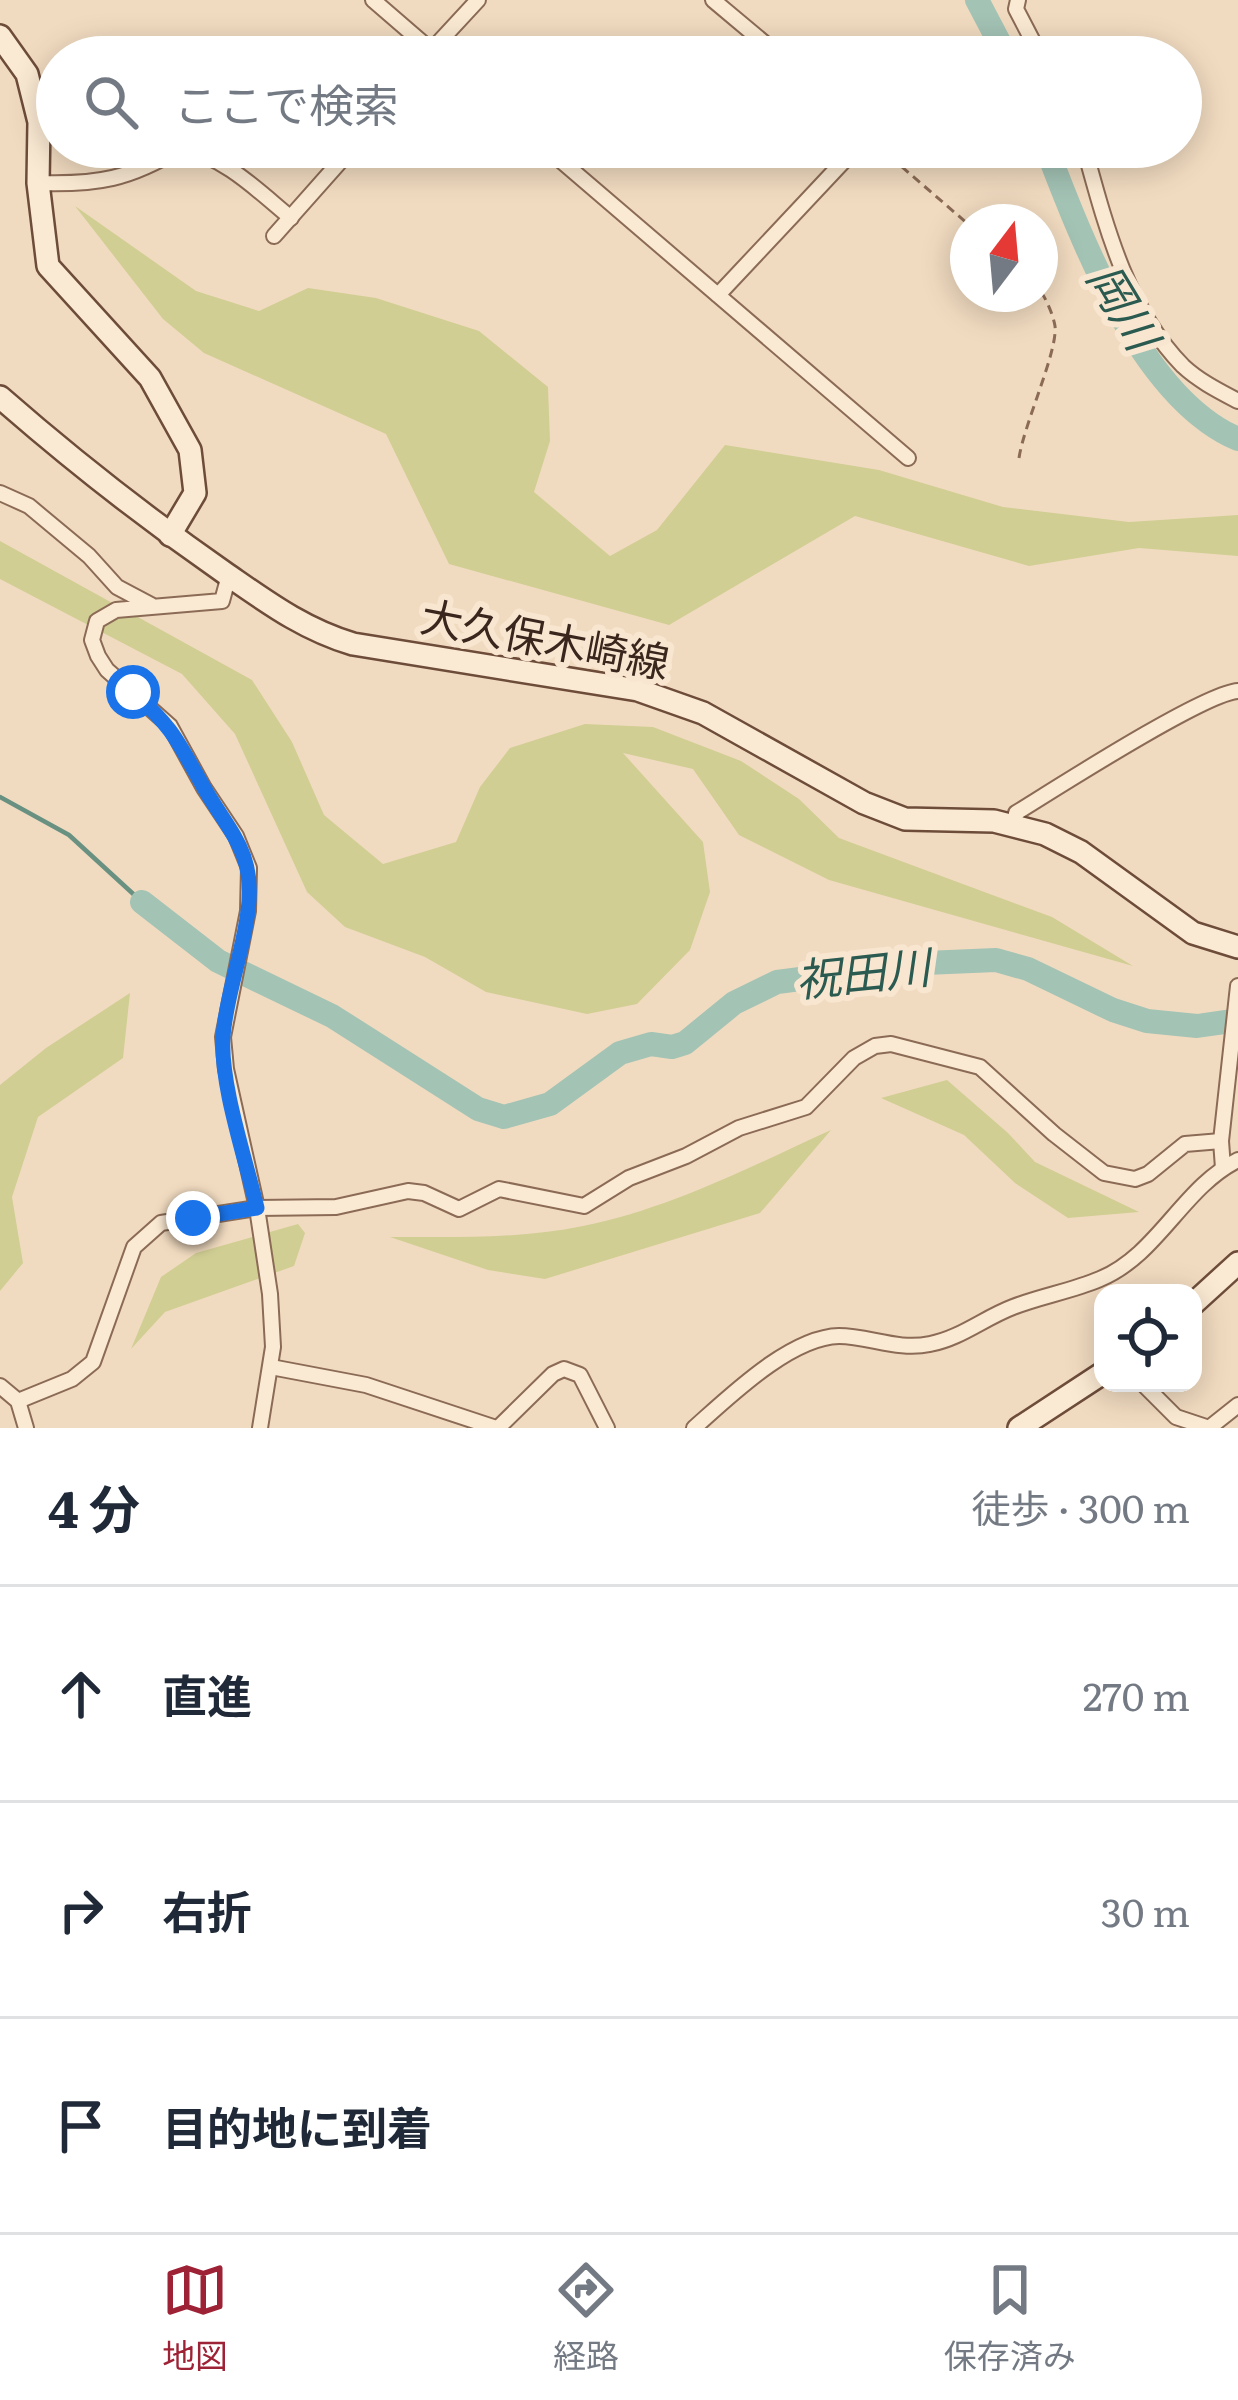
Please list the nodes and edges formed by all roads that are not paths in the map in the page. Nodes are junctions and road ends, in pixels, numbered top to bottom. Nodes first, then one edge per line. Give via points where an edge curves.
1 (373, 0) edge
2 (478, 0) edge
3 (713, 0) edge
4 (1018, 0) edge
5 (0, 36) edge
6 (412, 36) edge
7 (448, 36) edge
8 (756, 36) edge
9 (1030, 36) edge
10 (36, 109) edge
11 (38, 168) edge
12 (148, 168) edge
13 (229, 168) edge
14 (335, 168) edge
15 (570, 168) edge
16 (837, 168) edge
17 (1090, 168) edge
18 (38, 183) junction
19 (291, 218) junction
20 (274, 236) dead end
21 (718, 295) junction
22 (0, 397) edge
23 (1238, 401) edge
24 (908, 458) dead end
25 (0, 493) edge
26 (170, 535) junction
27 (230, 575) junction
28 (151, 605) junction
29 (1238, 691) edge
30 (1015, 825) junction
31 (1238, 947) edge
32 (1238, 986) edge
33 (1221, 1142) junction
34 (1238, 1160) edge
35 (1223, 1168) junction
36 (257, 1208) junction
37 (1238, 1263) edge
38 (1202, 1296) edge
39 (272, 1367) junction
40 (1094, 1379) edge
41 (0, 1386) edge
42 (1151, 1392) edge
43 (18, 1401) junction
44 (1238, 1405) edge
45 (26, 1428) edge
46 (260, 1428) edge
47 (497, 1428) edge
48 (607, 1428) edge
49 (694, 1428) edge
50 (1019, 1428) edge

1 - 6 street
2 - 7 street
3 - 8 street
4 - 9 street
5 - 10 main road via 28,74
11 - 18 main road
12 - 18 street via 89,185
13 - 19 street
14 - 19 street
15 - 21 street
16 - 21 street
17 - 23 street via 1111,244 1147,318 1184,366
18 - 26 main road via 48,266 150,378 190,450 195,493
19 - 20 street
21 - 24 street
22 - 26 main road, 大久保木崎線
25 - 28 street via 29,506 117,586
26 - 27 main road, 大久保木崎線
27 - 28 street via 222,601
27 - 30 main road, 大久保木崎線 via 322,635 638,690 703,713 904,819
28 - 36 street via 103,615 94,647 107,670 170,726 243,850 250,882 223,1037
29 - 30 street via 1016,812
30 - 31 main road, 大久保木崎線 via 1081,852 1193,932
32 - 33 street
33 - 35 street
33 - 36 street via 1185,1144 1135,1179 1103,1173 980,1067 891,1044 854,1058 806,1107 739,1128 584,1206 499,1189 458,1209 408,1191 336,1207
34 - 35 street
35 - 49 street via 1102,1279 922,1346 813,1340
36 - 39 street
36 - 43 street via 149,1230 134,1247 93,1363
37 - 38 main road
39 - 46 street
39 - 47 street via 366,1385
40 - 50 main road
41 - 43 street
42 - 44 street via 1177,1417 1209,1428
43 - 45 street
47 - 48 street via 564,1369 580,1376

